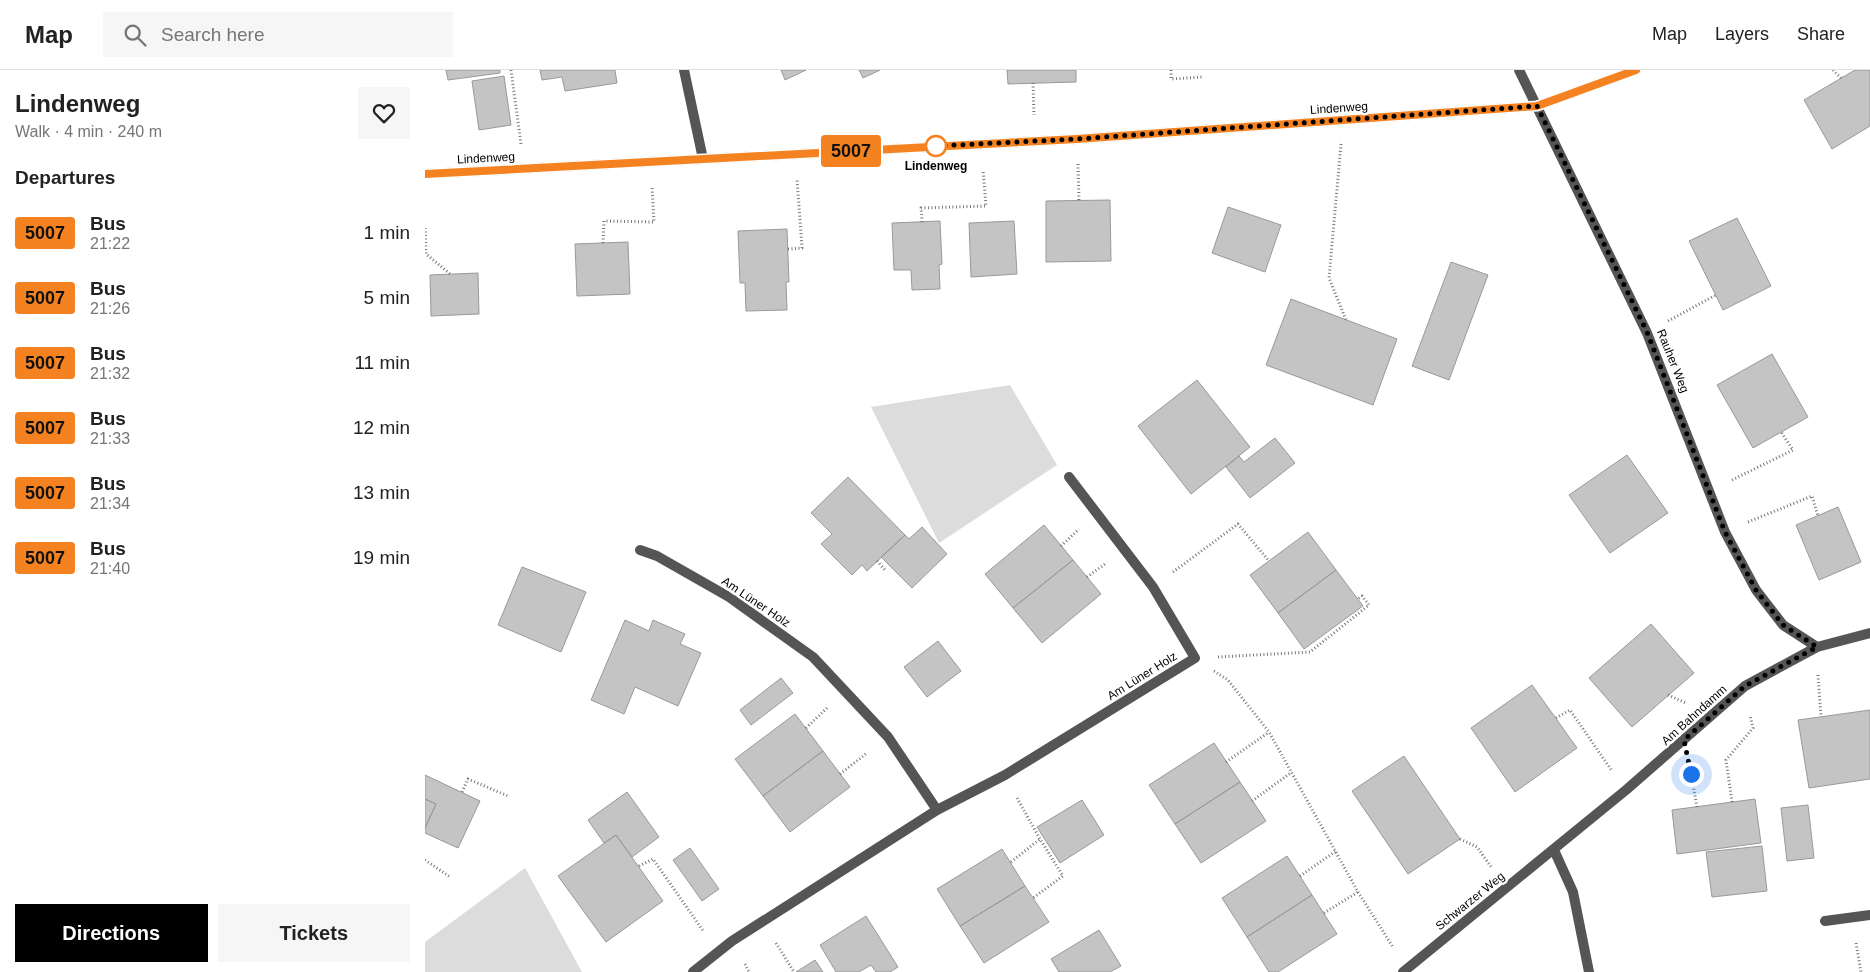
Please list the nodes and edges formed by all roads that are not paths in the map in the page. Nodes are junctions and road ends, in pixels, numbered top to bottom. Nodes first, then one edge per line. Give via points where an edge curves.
1 (683, 70) edge
2 (1519, 70) edge
3 (1636, 70) edge
4 (1537, 106) junction
5 (703, 159) junction
6 (425, 174) edge
7 (1069, 477) dead end
8 (640, 550) dead end
9 (1870, 633) edge
10 (1817, 647) junction
11 (937, 810) junction
12 (1554, 850) junction
13 (1870, 915) edge
14 (1825, 921) dead end
15 (1404, 971) edge
16 (693, 972) edge
17 (1589, 972) edge

1 - 5 street
2 - 4 street, Rauher Weg
3 - 4 street, Lindenweg
4 - 5 street, Lindenweg via 1077,139
4 - 10 street, Rauher Weg via 1647,332 1725,532 1756,590 1783,625
5 - 6 street, Lindenweg
7 - 11 street, Am Lüner Holz via 1153,587 1195,658 1005,775
8 - 11 street, Am Lüner Holz via 657,556 729,597 813,657 888,737
9 - 10 street, Am Bahndamm
10 - 12 street, Am Bahndamm via 1745,686
11 - 16 street, Am Lüner Holz via 732,941
12 - 15 street, Schwarzer Weg
12 - 17 street via 1573,892
13 - 14 street

